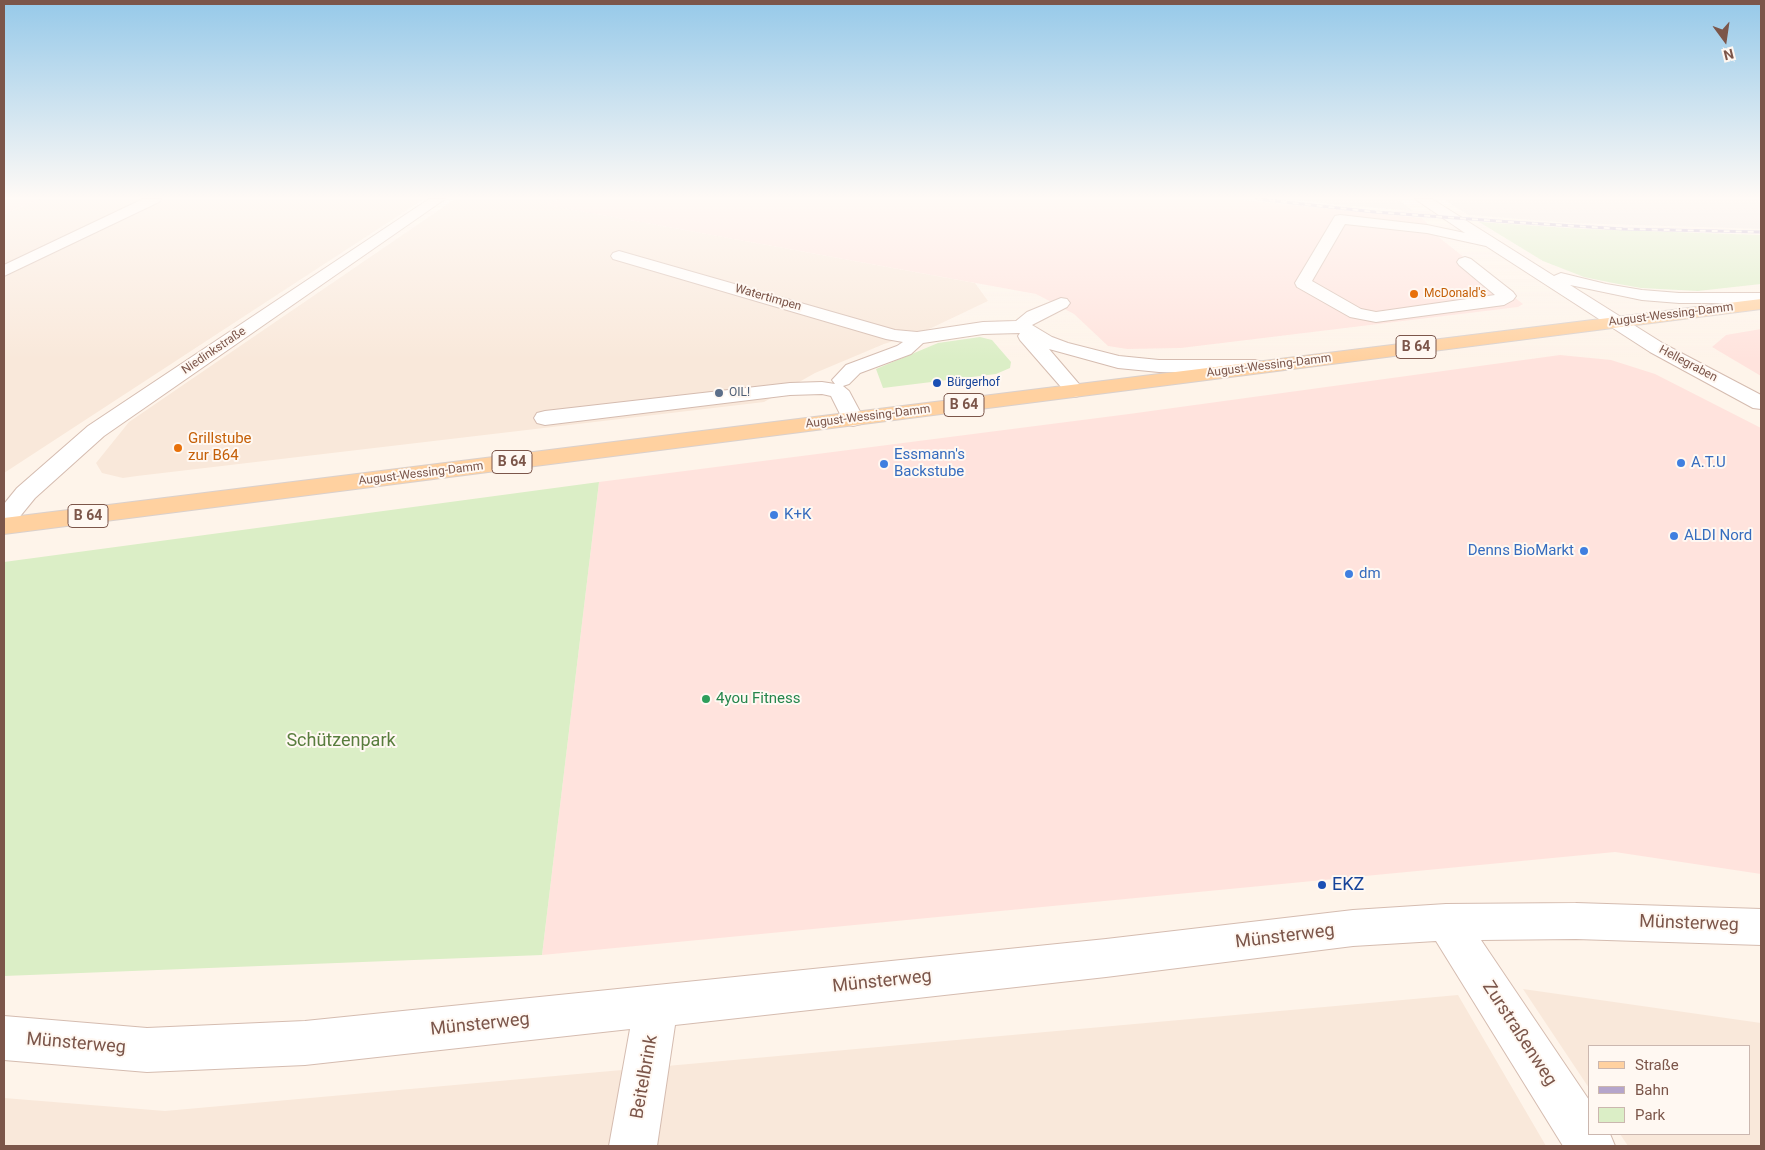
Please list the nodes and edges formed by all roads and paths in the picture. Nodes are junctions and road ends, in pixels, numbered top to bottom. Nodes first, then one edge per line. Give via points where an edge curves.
1 (42, 253) edge
2 (359, 253) edge
3 (1321, 253) edge
4 (1505, 253) edge
5 (619, 256) dead end
6 (1465, 262) dead end
7 (1527, 266) junction
8 (4, 271) edge
9 (1761, 298) edge
10 (1061, 303) dead end
11 (1761, 304) edge
12 (1616, 322) junction
13 (1022, 326) junction
14 (917, 338) junction
15 (1294, 363) junction
16 (842, 380) dead end
17 (1074, 391) junction
18 (1761, 403) edge
19 (544, 418) dead end
20 (853, 419) junction
21 (4, 520) edge
22 (4, 526) edge
23 (1446, 922) junction
24 (1761, 927) edge
25 (656, 1007) junction
26 (4, 1038) edge
27 (633, 1146) edge
28 (1591, 1146) edge

1 - 8 street
2 - 21 street, Niedinkstraße via 96,430 26,493
3 - 6 street via 1303,283 1356,313 1376,317 1498,302 1507,296
4 - 7 street
5 - 14 street, Watertimpen via 893,335
7 - 9 street via 1576,282 1629,293 1679,298
7 - 12 street, Hellegraben
10 - 13 street via 1033,316
11 - 12 main road, August-Wessing-Damm / B 64
12 - 15 main road, August-Wessing-Damm / B 64
12 - 18 street, Hellegraben via 1665,353
13 - 14 street, Watertimpen
13 - 15 street via 1061,347 1118,362 1211,367
13 - 17 street
14 - 16 street, Watertimpen via 904,350 858,367
15 - 17 main road, August-Wessing-Damm / B 64
17 - 20 main road, August-Wessing-Damm / B 64
19 - 20 street via 822,388 839,391
20 - 22 main road, August-Wessing-Damm / B 64
23 - 24 street, Münsterweg via 1576,921
23 - 25 street, Münsterweg via 1353,928
23 - 28 street, Zurstraßenweg
25 - 26 street, Münsterweg via 295,1043 147,1050
25 - 27 street, Beitelbrink

